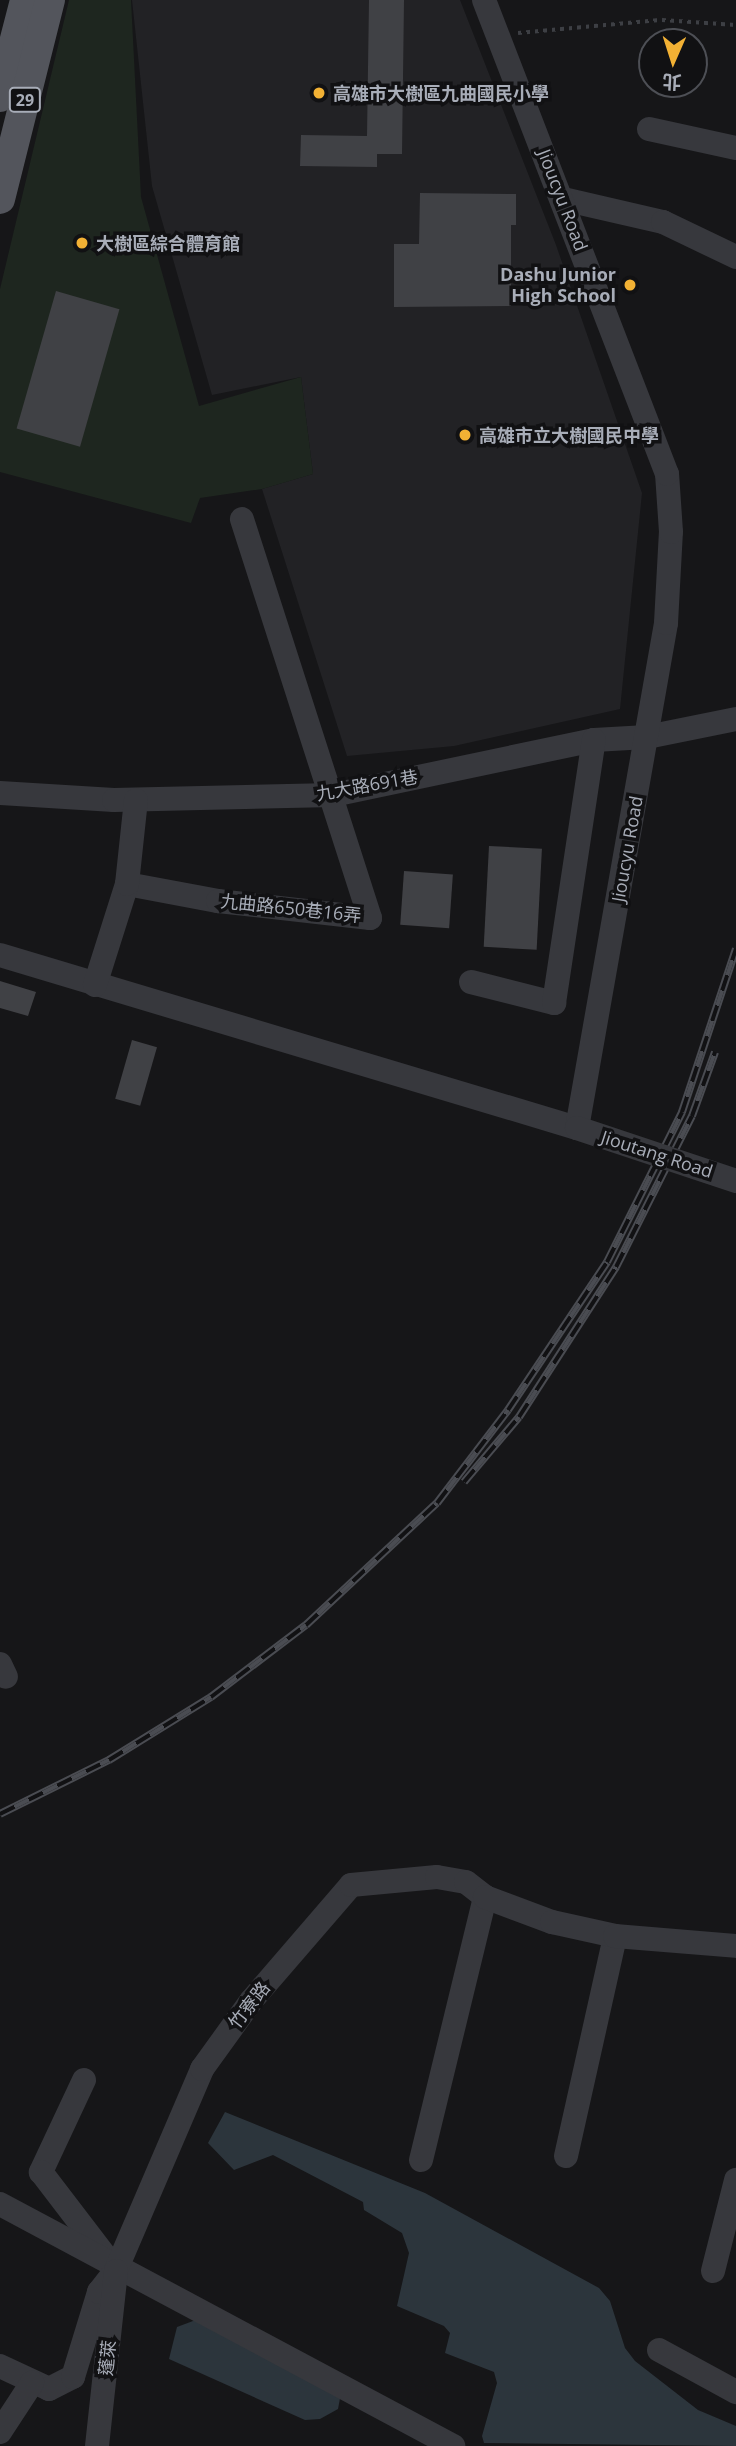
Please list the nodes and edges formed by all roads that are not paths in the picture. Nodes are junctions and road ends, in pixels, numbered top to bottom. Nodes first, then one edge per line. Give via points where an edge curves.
1 (25, 0) edge
2 (50, 0) edge
3 (484, 0) edge
4 (0, 97) edge
5 (649, 129) dead end
6 (736, 148) edge
7 (0, 199) edge
8 (563, 199) junction
9 (736, 257) edge
10 (242, 519) dead end
11 (736, 719) edge
12 (646, 737) junction
13 (594, 740) junction
14 (0, 793) edge
15 (332, 795) junction
16 (136, 800) junction
17 (127, 884) junction
18 (0, 955) edge
19 (471, 982) dead end
20 (95, 985) junction
21 (578, 1128) junction
22 (736, 1181) edge
23 (485, 1897) junction
24 (615, 1936) junction
25 (736, 1946) edge
26 (84, 2080) dead end
27 (566, 2156) dead end
28 (421, 2160) dead end
29 (736, 2180) edge
30 (0, 2204) edge
31 (116, 2270) junction
32 (713, 2271) dead end
33 (659, 2350) dead end
34 (0, 2366) edge
35 (32, 2382) junction
36 (736, 2392) edge
37 (0, 2432) edge
38 (97, 2446) edge
39 (453, 2446) edge

1 - 4 main road, 29
2 - 7 main road, 29
3 - 8 street, Jioucyu Road
5 - 6 street
8 - 9 street via 663,222
8 - 12 street, Jioucyu Road via 667,474 671,531 666,622
10 - 15 street
11 - 12 street, 九大路691巷
12 - 13 street, 九大路691巷
12 - 21 street, Jioucyu Road
13 - 15 street, 九大路691巷
13 - 19 street via 554,1003
14 - 16 street, 九大路691巷
15 - 16 street, 九大路691巷
15 - 17 street, 九曲路650巷16弄 via 370,918 218,901
16 - 17 street
17 - 20 street
18 - 20 street
20 - 21 street
21 - 22 street, Jioutang Road, bridge
23 - 24 street, 竹寮路 via 532,1916
23 - 28 street
23 - 31 street, 竹寮路 via 466,1882 437,1877 351,1885 251,2001 202,2069
24 - 25 street, 竹寮路
24 - 27 street
26 - 31 street via 41,2172
29 - 32 street
30 - 31 street
31 - 35 street via 99,2292 73,2376 49,2389
31 - 38 street, 蓬萊
31 - 39 street
33 - 36 street
34 - 35 street
35 - 37 street

